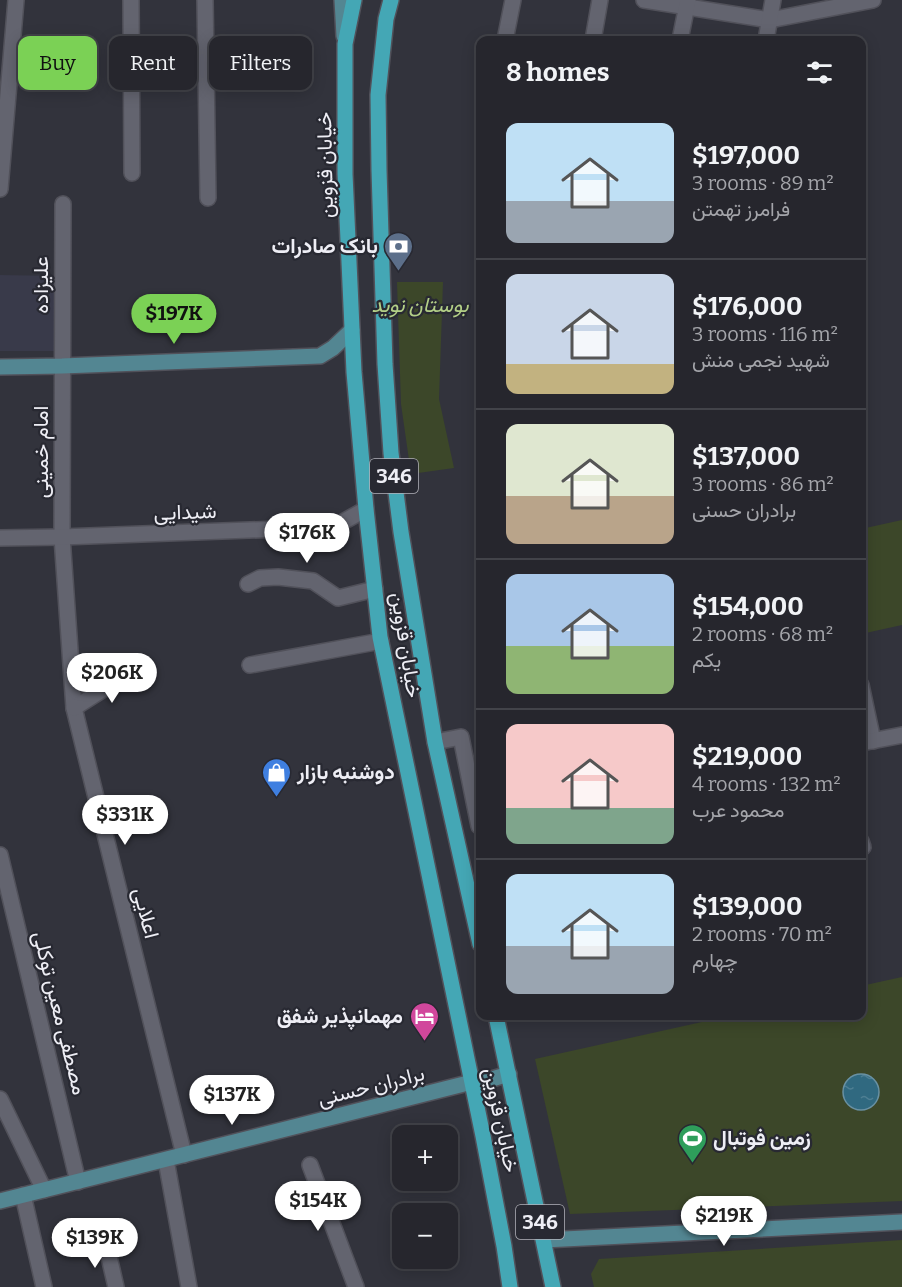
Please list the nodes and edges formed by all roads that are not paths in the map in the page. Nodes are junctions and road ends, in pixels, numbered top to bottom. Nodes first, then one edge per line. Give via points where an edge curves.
1 (16, 0) edge
2 (131, 0) edge
3 (205, 0) edge
4 (342, 0) edge
5 (354, 0) edge
6 (391, 0) edge
7 (513, 0) edge
8 (600, 0) edge
9 (644, 0) edge
10 (773, 0) edge
11 (873, 0) edge
12 (687, 3) edge
13 (818, 5) edge
14 (770, 20) junction
15 (506, 36) edge
16 (594, 36) edge
17 (681, 36) edge
18 (767, 36) edge
19 (345, 44) junction
20 (132, 173) dead end
21 (0, 189) edge
22 (208, 198) dead end
23 (63, 204) dead end
24 (352, 330) junction
25 (62, 366) junction
26 (0, 367) edge
27 (366, 509) junction
28 (62, 537) junction
29 (0, 538) edge
30 (248, 584) dead end
31 (375, 589) junction
32 (381, 641) junction
33 (250, 665) dead end
34 (132, 671) dead end
35 (74, 708) junction
36 (902, 735) edge
37 (435, 742) junction
38 (867, 742) edge
39 (476, 811) edge
40 (0, 855) edge
41 (476, 926) edge
42 (497, 1020) edge
43 (509, 1074) junction
44 (472, 1082) junction
45 (0, 1100) edge
46 (184, 1155) junction
47 (166, 1160) junction
48 (310, 1166) dead end
49 (78, 1182) junction
50 (44, 1190) junction
51 (23, 1196) junction
52 (0, 1201) edge
53 (902, 1222) edge
54 (544, 1240) junction
55 (106, 1244) dead end
56 (44, 1287) edge
57 (116, 1287) edge
58 (189, 1287) edge
59 (356, 1287) edge
60 (510, 1287) edge
61 (553, 1287) edge

1 - 21 street
2 - 20 street
3 - 22 street
4 - 19 main road
5 - 19 main road, خیابان قزوین / 346
6 - 37 main road, خیابان قزوین / 346 via 378,94 385,364 401,532
7 - 15 street
8 - 16 street
9 - 12 street
10 - 14 street
11 - 13 street
12 - 14 street
12 - 17 street
13 - 14 street
14 - 18 street
19 - 24 main road, خیابان قزوین / 346 via 345,174
23 - 25 street, علیزاده
24 - 25 main road via 320,356
24 - 27 main road, خیابان قزوین / 346
25 - 26 main road
25 - 28 street, امام خمینی
27 - 28 street, شیدایی via 334,528
27 - 31 main road, خیابان قزوین / 346
28 - 29 street, شیدایی
28 - 35 street, اعلایی
30 - 31 street via 260,578 278,577 313,581 338,598
31 - 32 main road, خیابان قزوین / 346
32 - 33 street
32 - 44 main road, خیابان قزوین / 346
34 - 35 street
35 - 46 street, اعلایی
36 - 38 street
37 - 39 street via 461,737
37 - 41 main road, خیابان قزوین / 346
40 - 49 street, مصطفی معین توکلی
42 - 43 main road, خیابان قزوین / 346
43 - 44 main road, برادران حسنی
43 - 54 main road, خیابان قزوین / 346
44 - 46 main road, برادران حسنی
44 - 60 main road, خیابان قزوین / 346
45 - 50 street
46 - 47 main road, برادران حسنی
47 - 49 main road, برادران حسنی
47 - 58 street
48 - 59 street
49 - 50 main road, برادران حسنی
50 - 51 main road, برادران حسنی
51 - 52 main road, برادران حسنی
51 - 56 street
53 - 54 main road
54 - 61 main road, خیابان قزوین / 346
55 - 57 street

